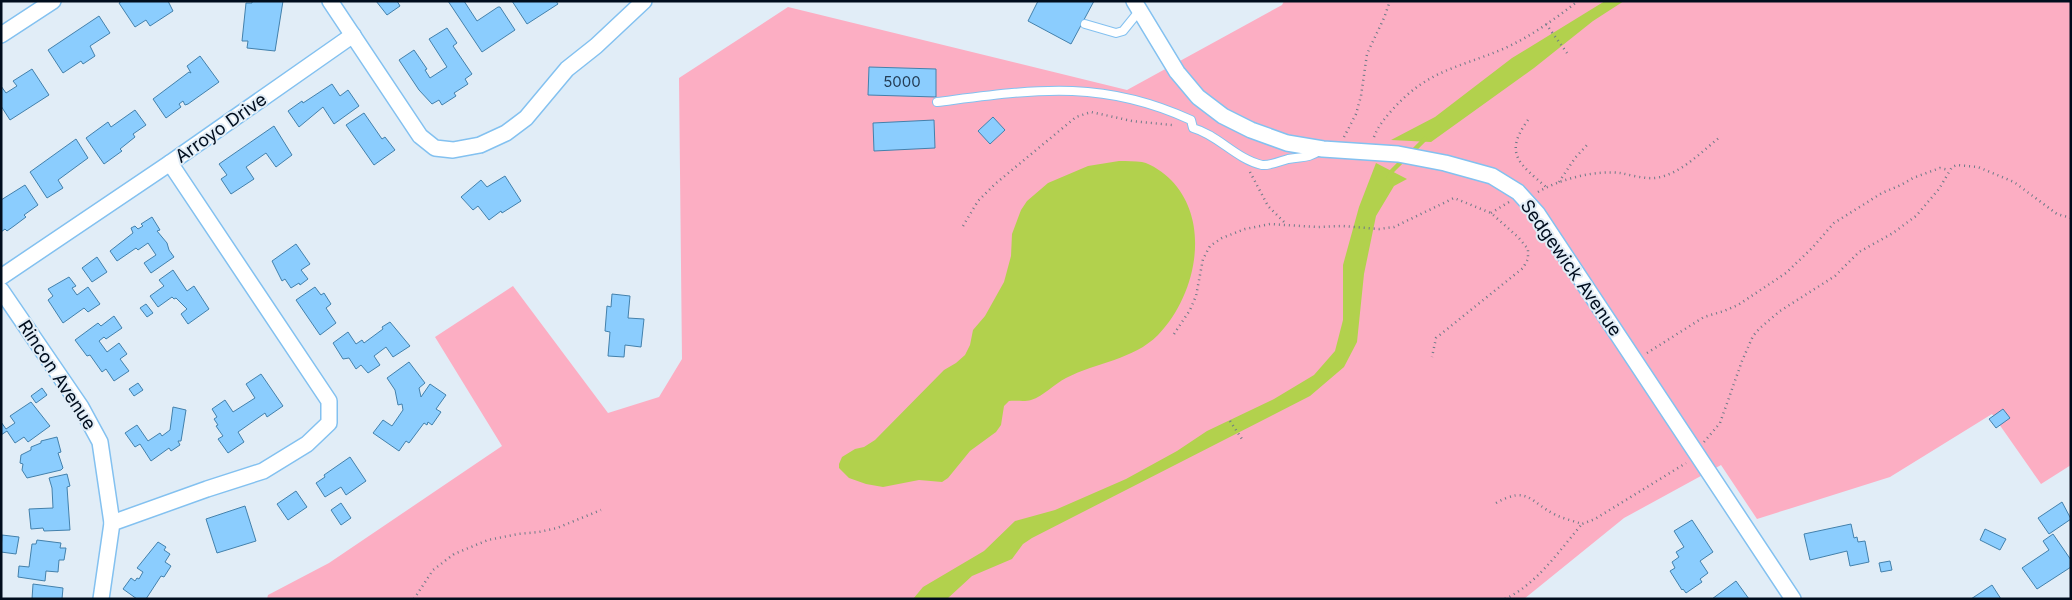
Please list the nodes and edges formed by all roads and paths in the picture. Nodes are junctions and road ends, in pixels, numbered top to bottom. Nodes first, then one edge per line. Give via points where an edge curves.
1 (53, 1) edge
2 (330, 1) edge
3 (644, 1) edge
4 (1390, 1) edge
5 (1578, 1) edge
6 (1137, 6) edge
7 (1085, 24) dead end
8 (1546, 24) junction
9 (1, 35) edge
10 (353, 35) junction
11 (1568, 52) dead end
12 (936, 102) dead end
13 (1528, 120) dead end
14 (1194, 128) junction
15 (1720, 137) dead end
16 (1587, 145) dead end
17 (1330, 149) junction
18 (1370, 152) junction
19 (1241, 155) junction
20 (170, 163) junction
21 (1949, 170) junction
22 (1558, 183) junction
23 (1546, 187) junction
24 (1524, 197) junction
25 (1491, 213) junction
26 (2071, 218) edge
27 (1286, 224) junction
28 (963, 226) dead end
29 (1, 277) edge
30 (1, 290) edge
31 (1174, 334) dead end
32 (1432, 358) dead end
33 (1636, 361) junction
34 (1230, 421) dead end
35 (1242, 439) dead end
36 (1696, 452) junction
37 (1496, 503) dead end
38 (602, 510) dead end
39 (112, 524) junction
40 (1582, 524) junction
41 (101, 599) edge
42 (414, 599) edge
43 (1505, 599) edge
44 (1793, 599) edge

1 - 9 street
2 - 10 street
3 - 10 street via 567,69 526,118 506,133 480,145 452,150 435,148 420,136
4 - 17 path via 1367,54 1356,114
5 - 8 path
6 - 7 lane via 1123,31 1116,34
6 - 17 street, Sedgewick Avenue via 1177,72 1198,97 1223,116 1287,143
8 - 11 path
8 - 18 path via 1504,48 1428,78 1403,98 1378,126
10 - 20 street, Arroyo Drive
12 - 14 lane via 1034,90 1078,90 1124,96 1165,108 1191,120
13 - 23 path via 1515,143 1516,156 1520,164
14 - 19 lane via 1206,132
14 - 28 path via 1132,121 1091,112 1076,117 995,184 978,201
15 - 22 path via 1682,167 1666,175 1654,178 1618,173 1592,174
16 - 22 path
17 - 18 street, Sedgewick Avenue
17 - 19 lane via 1309,158 1263,165
18 - 24 street, Sedgewick Avenue via 1445,163 1492,176
19 - 27 path via 1268,206
20 - 29 street
20 - 39 street, Arroyo Drive via 329,402 329,423 307,444 263,471
21 - 26 path via 1957,166 1978,167 2014,182 2057,214
21 - 33 path via 1940,168 1882,193 1834,223 1786,273 1738,304 1704,317
21 - 36 path via 1939,190 1916,216 1859,252 1835,276 1780,311 1760,328 1742,361 1720,423
22 - 23 path
23 - 24 path
24 - 25 path
24 - 33 street, Sedgewick Avenue
25 - 27 path via 1454,198 1394,227 1317,228
25 - 32 path via 1528,249 1528,259 1523,268 1436,338
27 - 31 path via 1245,229 1210,246 1203,259 1196,296
30 - 39 street, Rincon Avenue via 81,407 100,442
33 - 36 street, Sedgewick Avenue
34 - 35 path
36 - 40 path via 1688,461 1596,519
36 - 44 street, Sedgewick Avenue
37 - 40 path via 1521,494 1556,514
38 - 42 path via 557,528 488,540 454,554 433,570
39 - 41 street
40 - 43 path via 1544,569 1519,592

